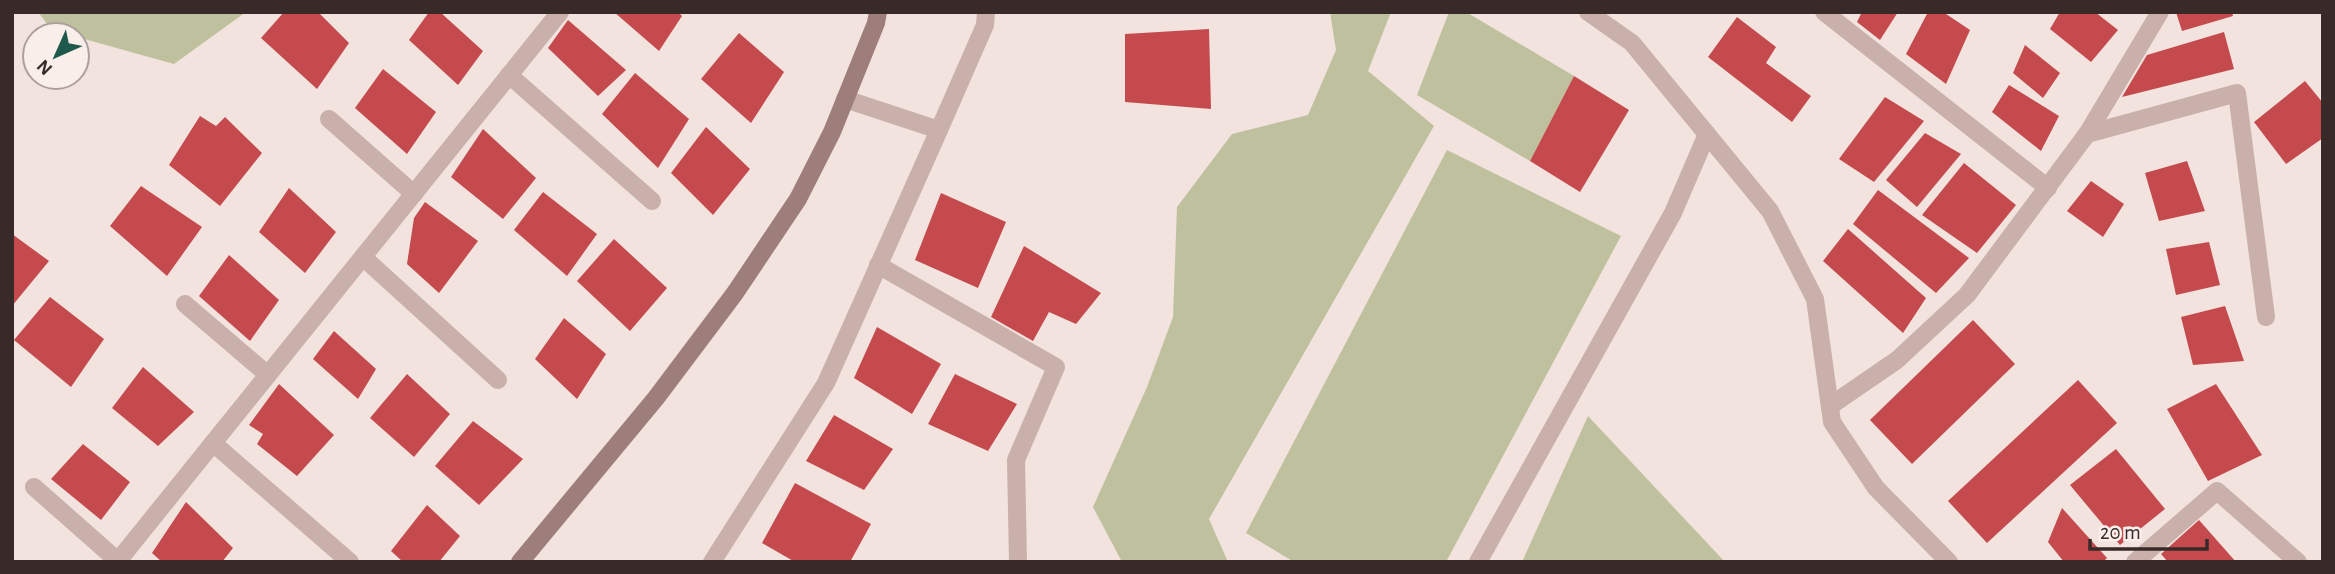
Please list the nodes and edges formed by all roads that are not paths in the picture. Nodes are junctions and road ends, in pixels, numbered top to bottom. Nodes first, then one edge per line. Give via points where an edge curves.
1 (878, 12) edge
2 (986, 12) edge
3 (1588, 12) edge
4 (1824, 12) edge
5 (2160, 12) edge
6 (550, 16) edge
7 (509, 75) junction
8 (845, 99) junction
9 (329, 118) dead end
10 (939, 130) junction
11 (1707, 134) junction
12 (2087, 134) junction
13 (2048, 187) junction
14 (414, 194) junction
15 (652, 201) dead end
16 (363, 257) junction
17 (878, 265) junction
18 (185, 304) dead end
19 (2266, 317) dead end
20 (268, 375) junction
21 (498, 380) dead end
22 (1829, 406) junction
23 (213, 443) junction
24 (34, 487) dead end
25 (118, 561) edge
26 (350, 562) edge
27 (520, 562) edge
28 (712, 562) edge
29 (1018, 562) edge
30 (1478, 562) edge
31 (1949, 562) edge
32 (2135, 562) edge
33 (2298, 562) edge

1 - 8 street
2 - 10 street via 985,25
3 - 11 street via 1632,43
4 - 13 street
5 - 12 street
6 - 7 street
7 - 14 street
7 - 15 street
8 - 10 street
8 - 27 street via 798,199 735,293 656,398
9 - 14 street
10 - 17 street
11 - 22 street via 1770,211 1815,299
11 - 30 street via 1674,213
12 - 13 street
12 - 19 street via 2237,93
13 - 22 street via 1967,295 1897,360
14 - 16 street
16 - 20 street
16 - 21 street
17 - 28 street via 826,383
17 - 29 street via 1056,367 1016,460
18 - 20 street
20 - 23 street
22 - 31 street via 1832,422 1876,488
23 - 25 street
23 - 26 street
24 - 25 street
32 - 33 street via 2217,491

